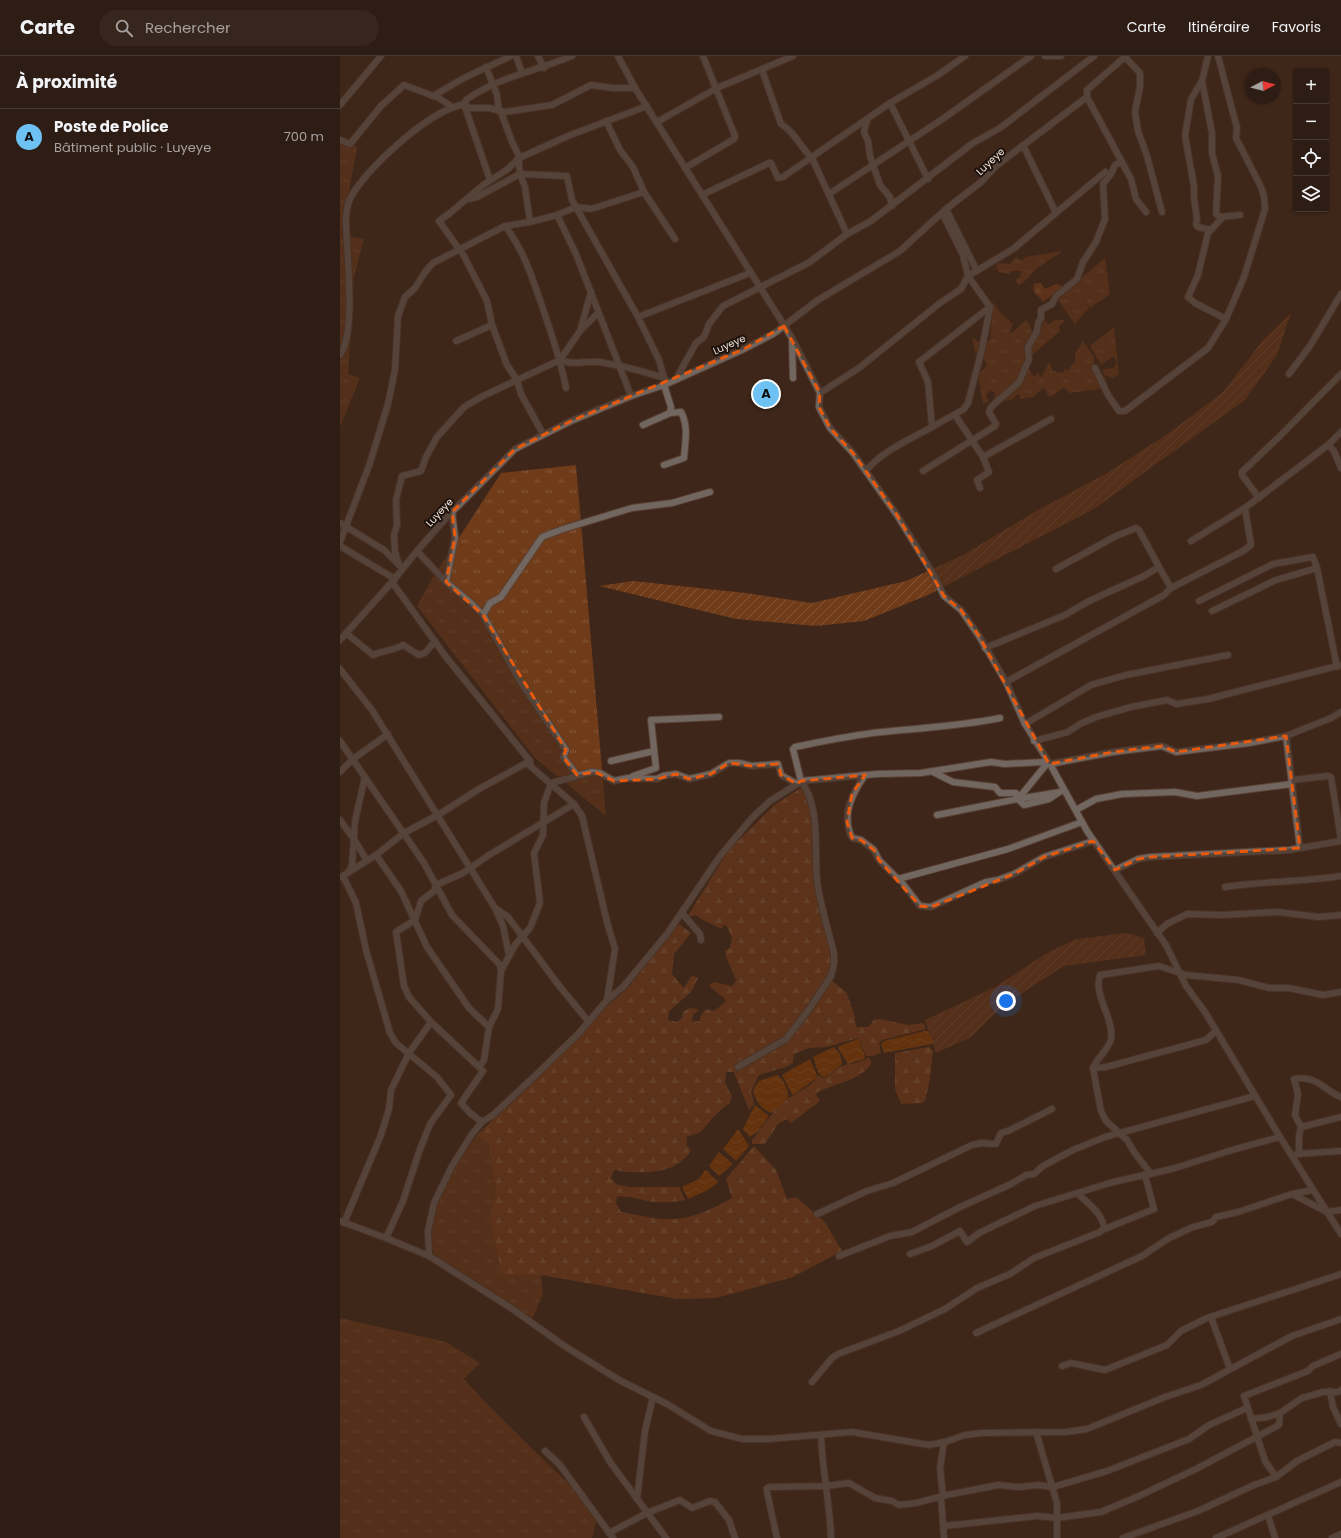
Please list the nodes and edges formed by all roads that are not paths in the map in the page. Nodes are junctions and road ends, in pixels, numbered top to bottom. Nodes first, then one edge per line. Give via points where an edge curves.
1 (381, 56) edge
2 (511, 56) edge
3 (516, 56) edge
4 (538, 56) edge
5 (572, 56) edge
6 (618, 56) edge
7 (703, 56) edge
8 (792, 56) edge
9 (965, 56) edge
10 (1031, 56) edge
11 (1045, 56) edge
12 (1061, 56) edge
13 (1094, 56) edge
14 (1208, 56) edge
15 (1218, 56) edge
16 (1126, 57) edge
17 (486, 67) junction
18 (544, 68) junction
19 (762, 70) junction
20 (522, 73) junction
21 (1202, 81) junction
22 (493, 84) junction
23 (635, 88) junction
24 (717, 88) junction
25 (433, 96) junction
26 (1087, 97) junction
27 (890, 103) junction
28 (464, 104) junction
29 (340, 105) edge
30 (647, 106) junction
31 (452, 107) junction
32 (500, 111) junction
33 (606, 120) junction
34 (866, 120) junction
35 (657, 122) junction
36 (340, 140) edge
37 (910, 141) junction
38 (1023, 145) junction
39 (519, 158) junction
40 (812, 158) junction
41 (1121, 162) junction
42 (874, 165) junction
43 (685, 168) junction
44 (1105, 172) dead end
45 (520, 174) junction
46 (928, 179) junction
47 (490, 180) junction
48 (644, 192) junction
49 (702, 194) junction
50 (829, 194) junction
51 (467, 200) junction
52 (892, 206) junction
53 (576, 207) junction
54 (944, 211) junction
55 (1146, 212) dead end
56 (1162, 212) dead end
57 (1056, 214) junction
58 (557, 215) junction
59 (1240, 215) dead end
60 (1223, 217) junction
61 (530, 222) junction
62 (505, 226) junction
63 (1211, 230) junction
64 (846, 234) junction
65 (675, 240) dead end
66 (460, 249) junction
67 (977, 271) junction
68 (750, 273) junction
69 (968, 276) junction
70 (759, 287) junction
71 (591, 292) junction
72 (1341, 294) edge
73 (990, 307) junction
74 (598, 313) junction
75 (638, 317) junction
76 (1226, 319) junction
77 (492, 325) junction
78 (784, 326) junction
79 (580, 331) junction
80 (792, 338) junction
81 (456, 341) dead end
82 (340, 355) edge
83 (560, 360) junction
84 (619, 366) junction
85 (1095, 368) dead end
86 (1289, 374) dead end
87 (1341, 374) edge
88 (793, 378) dead end
89 (676, 379) junction
90 (517, 380) junction
91 (665, 382) junction
92 (566, 388) dead end
93 (820, 393) junction
94 (631, 396) junction
95 (670, 413) junction
96 (955, 415) junction
97 (1052, 419) dead end
98 (643, 424) dead end
99 (932, 427) junction
100 (1341, 432) edge
101 (543, 434) junction
102 (973, 441) junction
103 (1328, 445) junction
104 (983, 457) junction
105 (664, 465) dead end
106 (1341, 468) edge
107 (866, 471) junction
108 (923, 471) dead end
109 (980, 488) dead end
110 (710, 492) dead end
111 (1259, 498) junction
112 (1245, 508) junction
113 (452, 512) junction
114 (340, 523) edge
115 (347, 526) junction
116 (1191, 541) dead end
117 (340, 542) edge
118 (340, 546) edge
119 (417, 551) junction
120 (401, 567) junction
121 (1159, 567) junction
122 (1317, 568) junction
123 (1056, 570) dead end
124 (394, 580) junction
125 (446, 582) junction
126 (1171, 588) junction
127 (1199, 601) dead end
128 (1212, 611) dead end
129 (483, 615) junction
130 (346, 633) junction
131 (340, 640) edge
132 (435, 641) junction
133 (985, 648) junction
134 (1228, 655) dead end
135 (1339, 666) edge
136 (340, 669) edge
137 (1006, 682) junction
138 (1341, 712) edge
139 (719, 717) dead end
140 (1000, 718) dead end
141 (1025, 724) junction
142 (388, 734) junction
143 (1286, 736) junction
144 (340, 741) edge
145 (1034, 741) junction
146 (654, 751) junction
147 (353, 759) junction
148 (530, 761) junction
149 (611, 761) dead end
150 (1047, 763) junction
151 (340, 772) edge
152 (932, 772) junction
153 (577, 775) junction
154 (865, 775) junction
155 (365, 777) junction
156 (628, 778) junction
157 (1292, 782) junction
158 (799, 783) junction
159 (551, 784) junction
160 (1066, 794) junction
161 (1018, 799) junction
162 (574, 804) junction
163 (1076, 810) junction
164 (438, 815) junction
165 (936, 815) dead end
166 (340, 820) edge
167 (543, 822) junction
168 (1082, 822) junction
169 (404, 833) junction
170 (354, 839) junction
171 (1341, 840) edge
172 (1093, 841) junction
173 (1300, 848) junction
174 (376, 855) junction
175 (367, 861) junction
176 (471, 867) junction
177 (1115, 870) junction
178 (344, 876) edge
179 (1341, 876) edge
180 (898, 880) junction
181 (436, 885) junction
182 (1225, 887) dead end
183 (495, 908) junction
184 (682, 913) junction
185 (1341, 915) edge
186 (415, 920) junction
187 (1157, 933) junction
188 (522, 936) junction
189 (701, 940) dead end
190 (509, 955) junction
191 (501, 970) junction
192 (1181, 974) junction
193 (1341, 992) edge
194 (607, 1000) junction
195 (588, 1021) junction
196 (431, 1022) junction
197 (490, 1027) junction
198 (1216, 1031) junction
199 (409, 1053) junction
200 (479, 1067) junction
201 (738, 1067) dead end
202 (1093, 1068) junction
203 (451, 1095) junction
204 (1255, 1096) junction
205 (1341, 1097) edge
206 (461, 1103) junction
207 (1052, 1108) dead end
208 (1341, 1117) edge
209 (482, 1122) junction
210 (1301, 1127) junction
211 (1118, 1132) junction
212 (1280, 1137) junction
213 (1341, 1151) edge
214 (1299, 1154) junction
215 (1291, 1155) junction
216 (1148, 1174) junction
217 (1313, 1190) junction
218 (1078, 1194) junction
219 (1292, 1194) junction
220 (1341, 1210) edge
221 (1327, 1212) junction
222 (818, 1214) dead end
223 (342, 1222) edge
224 (1102, 1230) junction
225 (1341, 1234) edge
226 (386, 1238) junction
227 (910, 1254) dead end
228 (429, 1256) junction
229 (839, 1256) dead end
230 (1341, 1274) edge
231 (1210, 1317) junction
232 (1341, 1319) edge
233 (976, 1333) dead end
234 (1341, 1354) edge
235 (1062, 1366) dead end
236 (1230, 1369) junction
237 (812, 1382) dead end
238 (1341, 1390) edge
239 (1330, 1391) junction
240 (653, 1397) junction
241 (1247, 1408) junction
242 (1280, 1413) junction
243 (584, 1417) dead end
244 (1251, 1419) junction
245 (1341, 1424) edge
246 (1036, 1432) junction
247 (821, 1435) junction
248 (1257, 1438) junction
249 (944, 1442) junction
250 (1341, 1443) edge
251 (545, 1451) dead end
252 (1276, 1477) junction
253 (1341, 1482) edge
254 (826, 1486) junction
255 (1053, 1488) junction
256 (942, 1496) junction
257 (637, 1499) junction
258 (647, 1513) junction
259 (1268, 1515) junction
260 (1057, 1518) junction
261 (944, 1526) junction
262 (1341, 1534) edge
263 (611, 1535) edge
264 (1132, 1536) edge
265 (666, 1538) edge
266 (735, 1538) edge
267 (777, 1538) edge
268 (831, 1538) edge
269 (944, 1538) edge
270 (1057, 1538) edge
271 (1122, 1538) edge
272 (1216, 1538) edge
273 (1275, 1538) edge
274 (1332, 1538) edge

1 - 29 street
2 - 17 street
3 - 20 street
4 - 18 street
5 - 18 street
6 - 23 street
7 - 24 street
8 - 19 street
9 - 27 street
10 - 37 street
11 - 12 street
13 - 46 street
14 - 21 street
15 - 76 street via 1237,128 1236,138 1261,187 1265,209 1249,264
16 - 26 street, Luyeye via 1087,90
16 - 56 street via 1140,73 1136,112 1138,131
17 - 22 street
17 - 25 street
18 - 20 street
19 - 24 street
19 - 40 street via 781,124 789,129
20 - 22 street
21 - 60 street via 1212,133 1212,153 1218,176 1216,214
21 - 63 street via 1190,100 1185,136 1194,186 1196,224 1198,227
22 - 28 street via 467,99
22 - 32 street
23 - 30 street
23 - 32 street via 591,85 552,105
24 - 35 street
24 - 43 street via 735,138
25 - 31 street
25 - 36 street via 404,85 381,106 350,144
26 - 38 street, Luyeye
26 - 41 street
27 - 34 street
27 - 37 street
28 - 31 street
28 - 32 street via 470,108
28 - 47 street
30 - 33 street
30 - 35 street
31 - 82 street via 421,125 400,142 350,197 346,216 349,315 345,348
32 - 39 street
33 - 39 street
33 - 48 street
34 - 40 street
34 - 42 street via 864,132
35 - 43 street
37 - 42 street
37 - 46 street
38 - 54 street, Luyeye
38 - 57 street
39 - 45 street
39 - 47 street via 508,169
40 - 49 street via 783,177 778,178 769,163
40 - 50 street
41 - 55 street via 1131,179 1136,199
41 - 102 street via 1115,165 1103,184 1105,219 1077,279 1056,296 1052,304 1041,310 1037,331 1028,347 1029,360 1021,377 990,409 989,412 996,424
42 - 50 street
42 - 52 street via 880,185 890,197
43 - 49 street
44 - 57 street
45 - 51 street
45 - 53 street via 567,176
45 - 61 street
46 - 52 street
47 - 51 street
48 - 53 street via 591,209
48 - 65 street
49 - 68 street
50 - 64 street
51 - 66 street via 439,221
52 - 64 street
53 - 58 street
53 - 75 street
54 - 67 street
54 - 69 street via 963,255
54 - 78 street, Luyeye via 900,251 818,300
57 - 67 street via 1013,249
58 - 61 street
58 - 71 street
59 - 60 street
60 - 63 street
61 - 62 street
62 - 66 street
62 - 83 street via 523,256
63 - 76 street via 1206,238 1198,275 1188,296 1195,303
64 - 70 street via 810,262
66 - 77 street via 487,301
66 - 115 street via 433,263 405,297 398,316 396,370 388,404
67 - 69 street
68 - 70 street
68 - 75 street
69 - 73 street
69 - 93 street via 961,290 940,303 859,368
70 - 78 street
70 - 89 street via 723,306 709,324 704,337 696,343
71 - 74 street
71 - 79 street
72 - 86 street via 1310,346
73 - 96 street via 968,403
73 - 99 street via 919,362 928,382
74 - 79 street
74 - 84 street
75 - 91 street via 659,360
76 - 85 street via 1208,348 1123,412 1119,411 1108,395
77 - 81 street
77 - 90 street via 507,365
78 - 80 street
78 - 89 street, Luyeye via 744,349
79 - 83 street
80 - 88 street
80 - 93 street
83 - 84 street via 569,363 598,362
83 - 90 street
83 - 92 street
84 - 91 street via 644,371
84 - 94 street
87 - 111 street via 1242,472
89 - 91 street, Luyeye
90 - 101 street via 521,394
90 - 120 street via 464,407 437,438 426,456 421,471 402,476 396,500 397,525 394,535 395,552
91 - 94 street, Luyeye
91 - 95 street
93 - 107 street via 819,407 830,428
94 - 101 street, Luyeye
95 - 98 street
95 - 105 street via 681,412 687,438 684,458
96 - 99 street
96 - 102 street
97 - 104 street
99 - 107 street via 892,450
100 - 103 street
101 - 113 street, Luyeye via 515,449
102 - 104 street
102 - 108 street
103 - 106 street via 1334,451
103 - 111 street
104 - 109 street via 989,472 977,480
107 - 133 street via 907,531 944,596 961,610
110 - 129 street via 672,503 632,508 542,537 501,597 490,603
111 - 112 street
112 - 116 street
112 - 126 street via 1251,545
113 - 119 street, Luyeye
113 - 125 street via 455,537
114 - 115 street
115 - 117 street
115 - 120 street via 384,550
118 - 124 street
119 - 120 street, Luyeye
119 - 125 street
120 - 124 street, Luyeye
121 - 123 street via 1140,530 1136,528 1116,536
121 - 126 street
121 - 133 street via 1065,615
122 - 127 street via 1313,557 1273,564
122 - 128 street via 1276,580
122 - 135 street
124 - 130 street, Luyeye
124 - 132 street
125 - 129 street
126 - 137 street via 1164,595
129 - 153 street via 520,681 566,750 563,757
130 - 131 street, Luyeye
130 - 132 street via 373,655 403,645 420,656
132 - 148 street
133 - 137 street
134 - 141 street via 1126,675 1091,685
135 - 145 street via 1208,699 1176,704 1167,700 1150,703 1096,717 1068,732
136 - 142 street
137 - 141 street
138 - 143 street
139 - 146 street via 651,719
140 - 158 street via 973,724 871,733 795,747 793,749
141 - 145 street
142 - 147 street
142 - 164 street
143 - 150 street via 1176,752 1162,746
143 - 157 street
144 - 147 street
145 - 150 street
146 - 149 street
146 - 156 street via 655,769
147 - 151 street
147 - 155 street
148 - 159 street via 530,766
148 - 164 street
150 - 152 street via 991,762
150 - 160 street
150 - 161 street
152 - 154 street
152 - 161 street via 953,782 995,786 1000,793 1016,793
153 - 156 street via 595,772 612,781
153 - 159 street
154 - 158 street
154 - 180 street via 852,794 847,815 849,831 852,838 861,840 874,850 879,860
155 - 169 street
155 - 170 street via 359,799
156 - 158 street via 657,779 676,774 691,779 711,774 729,763 752,766 778,764 781,775
157 - 163 street via 1196,796 1175,792 1122,794 1096,799
157 - 171 street via 1331,777
157 - 173 street
158 - 184 street via 770,801 752,818 720,856
158 - 201 street via 808,790 812,807 817,881 834,953 834,963 831,976 786,1039
159 - 162 street
159 - 167 street via 544,800
160 - 161 street via 1048,793
160 - 163 street
161 - 165 street
162 - 167 street
162 - 194 street via 585,822 586,836 615,949
163 - 168 street
164 - 169 street
164 - 176 street
166 - 170 street
167 - 176 street
167 - 188 street via 542,839 534,853 540,904 530,928
168 - 172 street
168 - 180 street via 1008,849
169 - 174 street
169 - 181 street
170 - 175 street
170 - 178 street via 352,866
171 - 173 street
172 - 177 street
172 - 180 street via 1044,857 1014,874 986,882 931,907 920,906
173 - 177 street via 1138,858
174 - 175 street
174 - 186 street via 401,890
175 - 178 street
176 - 181 street
176 - 183 street
177 - 187 street
178 - 199 street via 356,903 366,950 390,1033 396,1043
179 - 182 street
181 - 186 street via 434,891 421,901
181 - 191 street via 452,915 500,965
183 - 188 street via 508,917
183 - 190 street via 503,926
184 - 189 street via 700,934
184 - 194 street via 623,987
185 - 187 street via 1319,917 1278,912 1186,914 1167,924
186 - 196 street via 396,932 404,986 409,997
186 - 197 street via 427,947 469,1008
187 - 192 street
188 - 190 street
188 - 195 street
190 - 191 street
191 - 197 street via 498,1009
192 - 193 street via 1239,980 1269,988 1289,988 1323,995
192 - 198 street via 1186,986
192 - 202 street via 1160,966 1100,975 1099,987 1112,1033 1110,1041
194 - 195 street
195 - 209 street via 538,1073
196 - 199 street
196 - 200 street
197 - 200 street via 484,1060
198 - 202 street via 1206,1040 1106,1067
198 - 204 street
199 - 203 street via 437,1077
199 - 223 street via 391,1090 389,1109 381,1135
200 - 206 street via 484,1071
202 - 211 street via 1101,1111 1106,1121
203 - 206 street
203 - 226 street via 430,1124 403,1201
204 - 211 street
204 - 212 street
205 - 210 street via 1319,1082 1294,1079 1298,1094 1295,1115
206 - 209 street
207 - 222 street via 1001,1133 996,1144 981,1142 972,1145 893,1183
208 - 210 street
209 - 228 street via 452,1166 434,1203 428,1231
210 - 214 street
211 - 216 street via 1127,1140
211 - 229 street via 1073,1150 1043,1166 1034,1174 1026,1175 912,1232 890,1236
212 - 215 street
212 - 216 street via 1178,1168
213 - 214 street
214 - 215 street
215 - 217 street
216 - 218 street
216 - 224 street via 1154,1209
217 - 219 street
217 - 221 street
218 - 224 street via 1098,1213 1103,1223
218 - 227 street via 1035,1206 966,1242 960,1231
219 - 221 street
219 - 233 street via 1216,1217 1212,1222 1193,1227 1138,1258
220 - 221 street
221 - 225 street
223 - 226 street
224 - 237 street via 1034,1258 1010,1274 977,1288 945,1308 899,1331 838,1354
226 - 228 street
228 - 240 street via 511,1308 563,1345 619,1380
230 - 231 street
231 - 235 street via 1181,1331 1167,1345 1105,1370 1071,1363
231 - 236 street
232 - 236 street via 1292,1336
234 - 241 street via 1313,1366 1308,1371 1245,1395
236 - 246 street via 1201,1385 1087,1429
238 - 239 street
239 - 242 street via 1302,1398
239 - 245 street via 1333,1407
240 - 247 street via 711,1432 733,1438 769,1439
240 - 257 street via 645,1431
241 - 244 street
241 - 255 street via 1209,1425 1189,1439 1107,1471
242 - 244 street
242 - 248 street via 1279,1425
243 - 257 street via 610,1462
244 - 248 street
246 - 249 street via 982,1433 959,1436
246 - 255 street
247 - 249 street via 852,1432 916,1444
247 - 254 street via 822,1468
248 - 252 street via 1265,1461
248 - 260 street via 1189,1473 1104,1511
249 - 256 street via 940,1468
250 - 252 street via 1335,1442 1297,1461
251 - 263 street via 560,1465
252 - 264 street
253 - 259 street
254 - 256 street via 852,1483 875,1498 892,1500 899,1505
254 - 267 street via 768,1488 769,1506
254 - 268 street
255 - 256 street via 1038,1485 1019,1488 998,1485
255 - 260 street
256 - 261 street
257 - 258 street
258 - 263 street
258 - 265 street
258 - 266 street via 680,1500 692,1508 710,1501 715,1502 729,1520
259 - 272 street
259 - 273 street
260 - 261 street via 1037,1516
260 - 270 street
261 - 269 street
262 - 274 street
264 - 271 street

